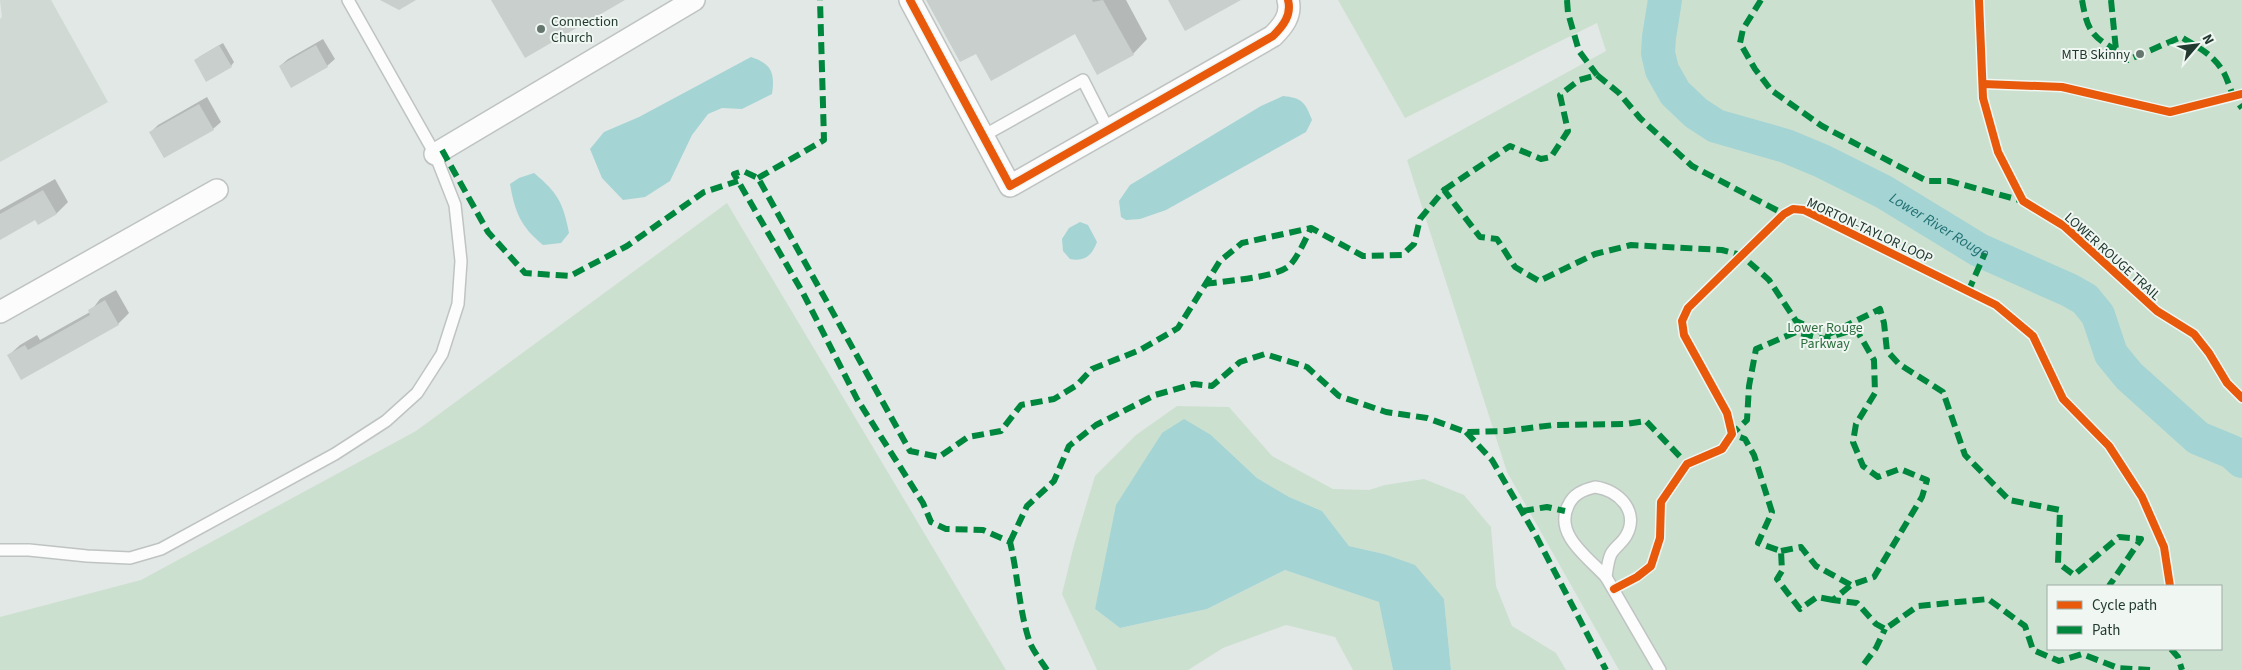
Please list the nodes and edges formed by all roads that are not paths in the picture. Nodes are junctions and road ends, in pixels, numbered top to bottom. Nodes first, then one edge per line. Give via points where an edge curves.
1 (348, 0) edge
2 (694, 0) edge
3 (910, 0) edge
4 (1288, 0) edge
5 (1109, 131) junction
6 (983, 136) junction
7 (435, 154) junction
8 (217, 190) dead end
9 (0, 312) edge
10 (0, 550) edge
11 (1606, 577) junction
12 (1660, 670) edge

1 - 7 lane
2 - 7 street
3 - 6 street
4 - 5 street via 1290,10 1283,26 1272,36
5 - 6 street via 1010,186
5 - 6 lane via 1083,80
7 - 10 lane via 455,205 461,261 458,304 442,354 417,393 386,420 335,454 161,549 130,558
8 - 9 street
11 - 11 lane via 1572,541 1564,522 1570,502 1585,489 1595,487 1607,488 1617,494 1630,513 1627,535 1610,555
11 - 12 lane

